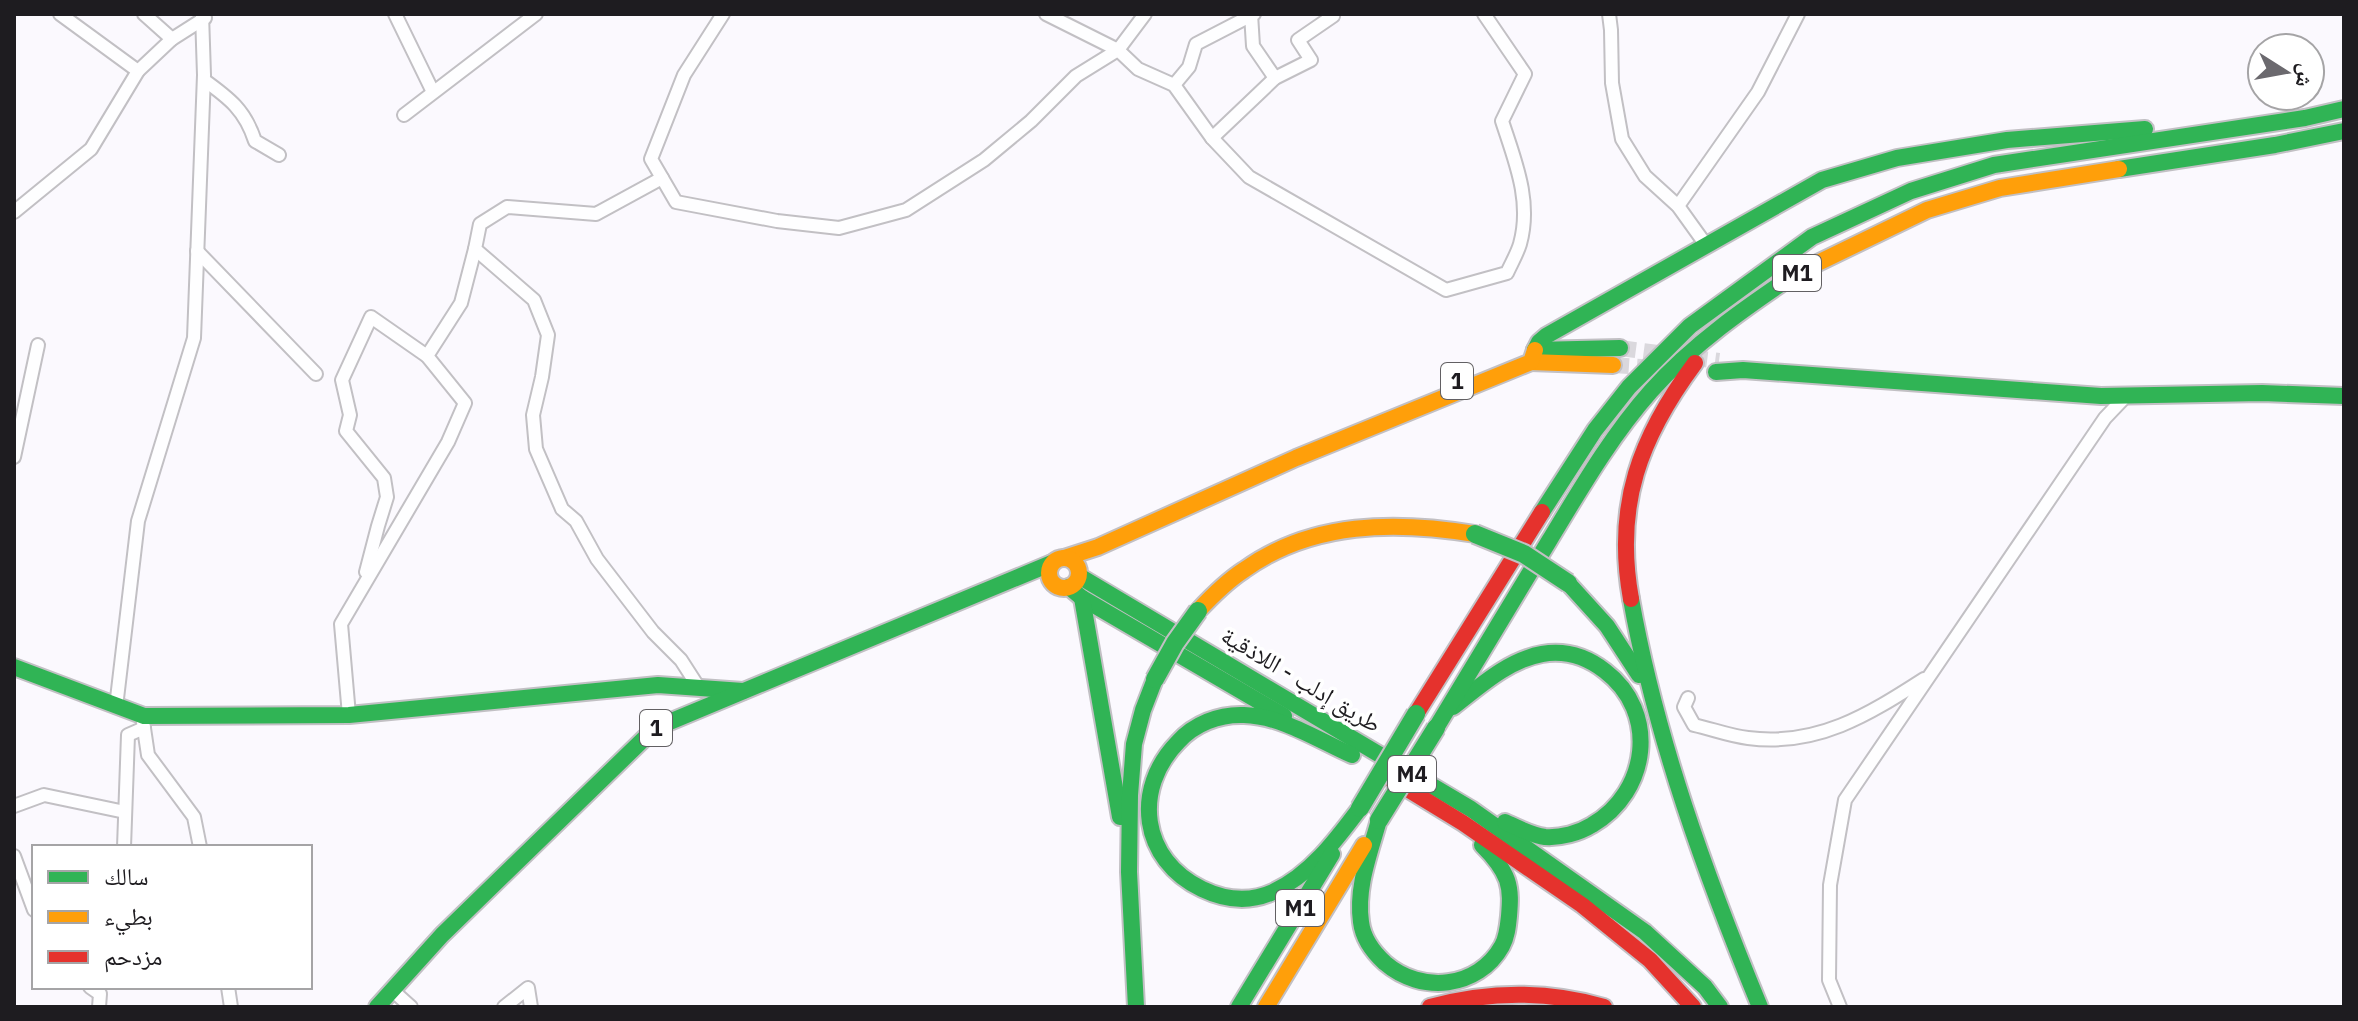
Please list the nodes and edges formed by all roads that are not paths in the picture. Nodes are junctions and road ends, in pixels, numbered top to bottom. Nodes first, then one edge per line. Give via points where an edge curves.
1 (60, 14) edge
2 (144, 14) edge
3 (395, 14) edge
4 (536, 14) edge
5 (723, 14) edge
6 (1046, 14) edge
7 (1145, 14) edge
8 (1332, 14) edge
9 (1484, 14) edge
10 (1609, 14) edge
11 (1798, 14) edge
12 (1252, 15) edge
13 (205, 16) edge
14 (172, 39) junction
15 (1118, 50) junction
16 (138, 71) junction
17 (1275, 78) junction
18 (204, 80) junction
19 (1174, 85) junction
20 (433, 92) junction
21 (2344, 109) edge
22 (404, 115) dead end
23 (2305, 118) junction
24 (2344, 131) edge
25 (1212, 138) junction
26 (279, 155) dead end
27 (662, 178) junction
28 (1678, 206) junction
29 (14, 212) edge
30 (1706, 245) junction
31 (475, 249) junction
32 (197, 251) junction
33 (1720, 330) junction
34 (38, 345) dead end
35 (427, 356) junction
36 (1533, 356) junction
37 (1617, 356) tunnel mouth
38 (1718, 367) tunnel mouth
39 (316, 374) dead end
40 (2126, 396) junction
41 (2344, 396) edge
42 (14, 457) edge
43 (1098, 547) junction
44 (1058, 560) junction
45 (1021, 578) junction
46 (1073, 583) junction
47 (363, 587) junction
48 (14, 667) edge
49 (1930, 675) junction
50 (699, 688) junction
51 (743, 691) junction
52 (1688, 698) dead end
53 (116, 707) junction
54 (349, 715) junction
55 (1441, 720) junction
56 (143, 721) junction
57 (1666, 748) junction
58 (1352, 755) junction
59 (14, 806) edge
60 (1360, 808) junction
61 (125, 812) junction
62 (1467, 816) junction
63 (1379, 820) junction
64 (124, 845) edge
65 (200, 845) edge
66 (14, 856) edge
67 (1129, 872) junction
68 (32, 905) edge
69 (93, 989) edge
70 (392, 990) junction
71 (99, 1007) edge
72 (377, 1007) edge
73 (411, 1007) edge
74 (504, 1007) edge
75 (531, 1007) edge
76 (1136, 1007) edge
77 (1239, 1007) edge
78 (1266, 1007) edge
79 (1430, 1007) edge
80 (1604, 1007) edge
81 (1693, 1007) edge
82 (1720, 1007) edge
83 (1760, 1007) edge
84 (1840, 1007) edge

1 - 16 street
2 - 14 street
3 - 20 street
4 - 20 street
5 - 27 street via 684,75 651,159
6 - 15 street
7 - 15 street
8 - 17 street via 1298,40 1311,60
9 - 25 street via 1525,74 1502,121 1523,186 1524,220 1507,273 1446,290 1249,177
10 - 28 street via 1612,83 1622,139 1645,176
11 - 28 street via 1758,92
12 - 17 street via 1253,46
12 - 19 street via 1196,44 1189,67
13 - 14 street
13 - 18 street
14 - 16 street
15 - 19 street via 1138,69
15 - 27 street via 1076,76 984,160 906,210 839,228 777,221 676,202
16 - 29 street via 91,149
17 - 25 street
18 - 26 street via 231,99 255,141
18 - 32 street
19 - 25 street
20 - 22 street
21 - 23 main road, M1
23 - 30 main road via 2007,140 1897,158 1822,180
23 - 60 main road, M1, bridge via 1994,165 1911,191 1812,237 1690,326 1595,430
24 - 33 main road, M1 via 2000,188 1927,210 1805,267
27 - 31 street via 596,214 507,207 480,224
28 - 30 street
30 - 36 main road via 1546,336
31 - 35 street via 461,303
31 - 50 street via 534,300 548,335 533,415 536,449 562,509
32 - 39 street
32 - 53 street via 194,338 138,521
33 - 55 main road, M1 via 1651,391 1609,445
33 - 57 main road via 1644,442 1629,498 1626,580
34 - 42 street
35 - 47 street via 465,403 448,442
35 - 47 street via 371,317 342,380 350,415 346,431 384,478 387,497
36 - 37 main road
36 - 43 main road, 1 via 1516,355 1405,404 1385,421
38 - 40 main road
40 - 41 main road
40 - 49 street via 2105,418
43 - 44 main road, 1
43 - 46 main road, 1
44 - 45 main road, 1
44 - 46 main road via 1073,560
44 - 46 main road via 1050,575
45 - 46 main road
45 - 51 main road, 1
46 - 58 main road, طريق إدلب - اللاذقية / M4
46 - 62 main road, طريق إدلب - اللاذقية / M4
46 - 67 main road
47 - 54 street via 341,624
48 - 53 main road
49 - 52 street via 1879,708 1820,735 1778,740 1694,725 1684,707
49 - 84 street via 1845,800 1830,885 1829,980
50 - 51 main road
50 - 54 main road via 658,685
51 - 70 main road, 1 via 655,728
53 - 56 main road
54 - 56 main road
55 - 62 main road via 1492,678 1544,653 1574,654 1596,663 1615,677 1639,722 1642,745 1629,791 1595,825 1551,838
55 - 63 main road, M1, bridge
56 - 61 street via 128,735
56 - 65 street via 148,755 194,817
57 - 67 main road, bridge via 1627,652 1607,624 1549,567 1475,534 1434,526 1360,526 1321,534 1248,567 1198,611 1175,643 1155,679 1134,744
57 - 83 main road via 1705,869
58 - 60 main road via 1255,716 1224,716 1195,726 1171,745 1154,772 1149,826 1175,874 1197,890 1226,899 1255,898 1284,886 1309,866
58 - 62 main road, طريق إدلب - اللاذقية / M4
59 - 61 street via 44,795
60 - 77 main road, M1
61 - 64 street
62 - 63 main road via 1507,880 1507,930 1496,954 1471,975 1425,983 1402,976 1382,961 1361,925 1359,900
62 - 81 main road, طريق إدلب - اللاذقية / M4 via 1650,960
62 - 82 main road, طريق إدلب - اللاذقية / M4 via 1645,932
63 - 78 main road, M1
66 - 68 street
67 - 76 main road
69 - 71 street via 100,994
70 - 72 main road, 1
70 - 73 street
74 - 75 street via 528,988
79 - 80 main road via 1472,996 1510,994

